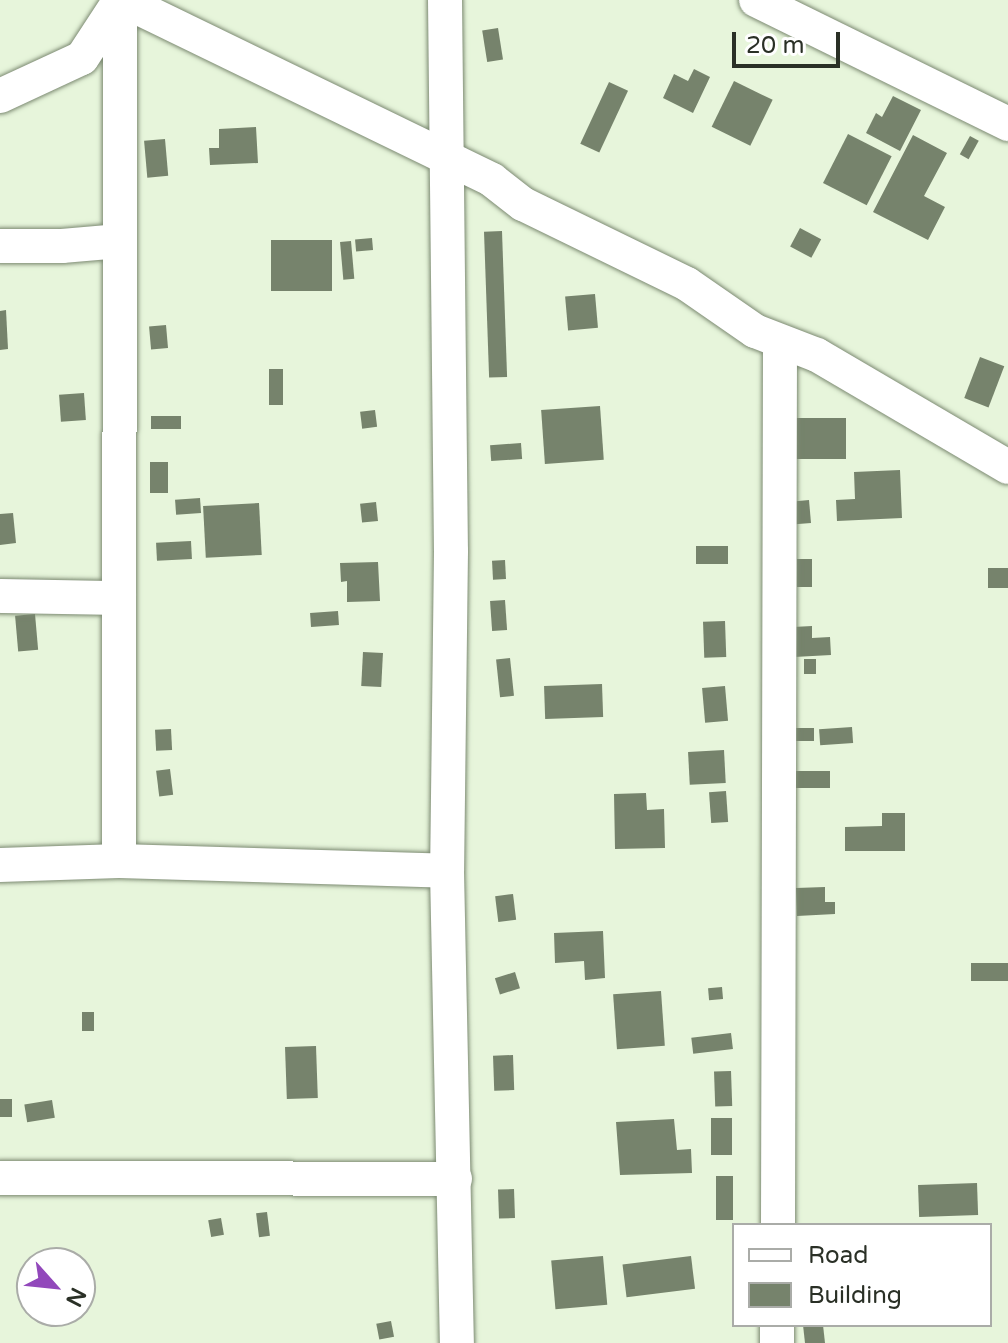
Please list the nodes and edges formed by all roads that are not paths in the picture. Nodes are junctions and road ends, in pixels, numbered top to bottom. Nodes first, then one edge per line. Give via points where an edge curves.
1 (121, 0) edge
2 (445, 0) edge
3 (756, 0) edge
4 (0, 96) edge
5 (1008, 124) edge
6 (449, 161) junction
7 (120, 241) junction
8 (0, 246) edge
9 (780, 342) junction
10 (1008, 467) edge
11 (0, 596) edge
12 (119, 598) junction
13 (119, 861) junction
14 (0, 865) edge
15 (447, 871) junction
16 (0, 1178) edge
17 (455, 1179) junction
18 (778, 1223) edge
19 (457, 1343) edge

1 - 4 street via 82,58
1 - 6 street
1 - 7 street
2 - 6 street
3 - 5 street
6 - 9 street via 492,180 523,204 687,284
6 - 15 street
7 - 8 street
7 - 12 street
9 - 10 street via 817,355
9 - 18 street
11 - 12 street
12 - 13 street
13 - 14 street
13 - 15 street
15 - 17 street
16 - 17 street
17 - 19 street

